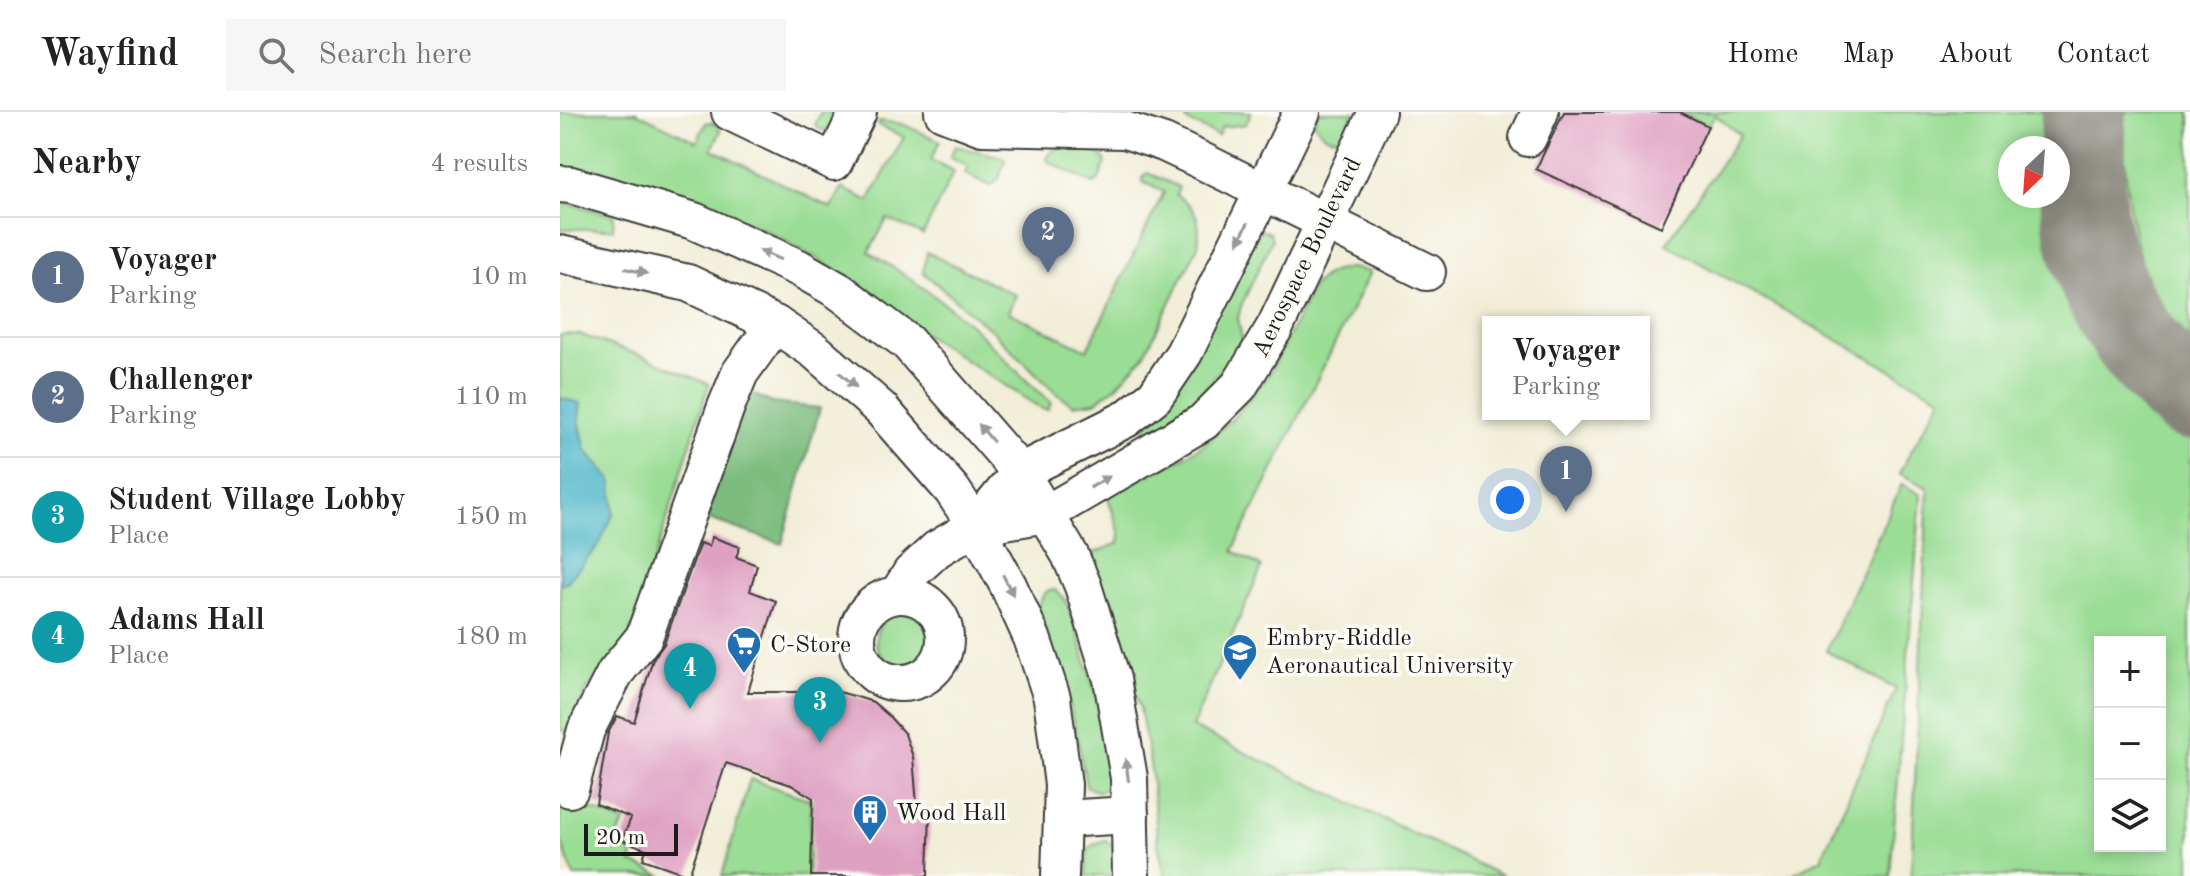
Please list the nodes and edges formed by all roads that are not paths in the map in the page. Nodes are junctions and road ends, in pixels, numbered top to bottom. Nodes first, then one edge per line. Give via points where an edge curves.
1 (730, 112) edge
2 (858, 112) edge
3 (943, 112) edge
4 (1302, 112) edge
5 (1377, 112) edge
6 (560, 184) edge
7 (1264, 190) junction
8 (1326, 221) junction
9 (560, 254) edge
10 (1427, 272) dead end
11 (775, 324) junction
12 (1020, 472) junction
13 (1046, 514) junction
14 (976, 526) junction
15 (898, 594) dead end
16 (570, 789) dead end
17 (1130, 815) junction
18 (1062, 819) junction
19 (1060, 876) edge
20 (1131, 876) edge

1 - 2 street via 834,162
3 - 7 street via 982,127 1125,130
4 - 7 street, Aerospace Boulevard
5 - 8 street, Aerospace Boulevard
12 -> 6 street via 907,342 839,291 694,221
7 - 8 street
7 -> 12 street, Aerospace Boulevard via 1184,353 1155,396 1126,419
8 - 10 street
13 -> 8 street, Aerospace Boulevard via 1203,422 1239,386 1275,327
9 -> 11 street via 688,283
11 -> 14 street via 881,409 952,490
11 - 16 street via 740,373 644,637 615,673 586,730
12 - 13 street
12 - 14 street, Aerospace Boulevard
13 - 14 street, Aerospace Boulevard
17 -> 13 street via 1112,679 1083,586
14 - 15 street, Aerospace Boulevard via 922,560
14 -> 18 street via 1032,638 1052,698
17 - 18 street
17 - 20 street
18 - 19 street

